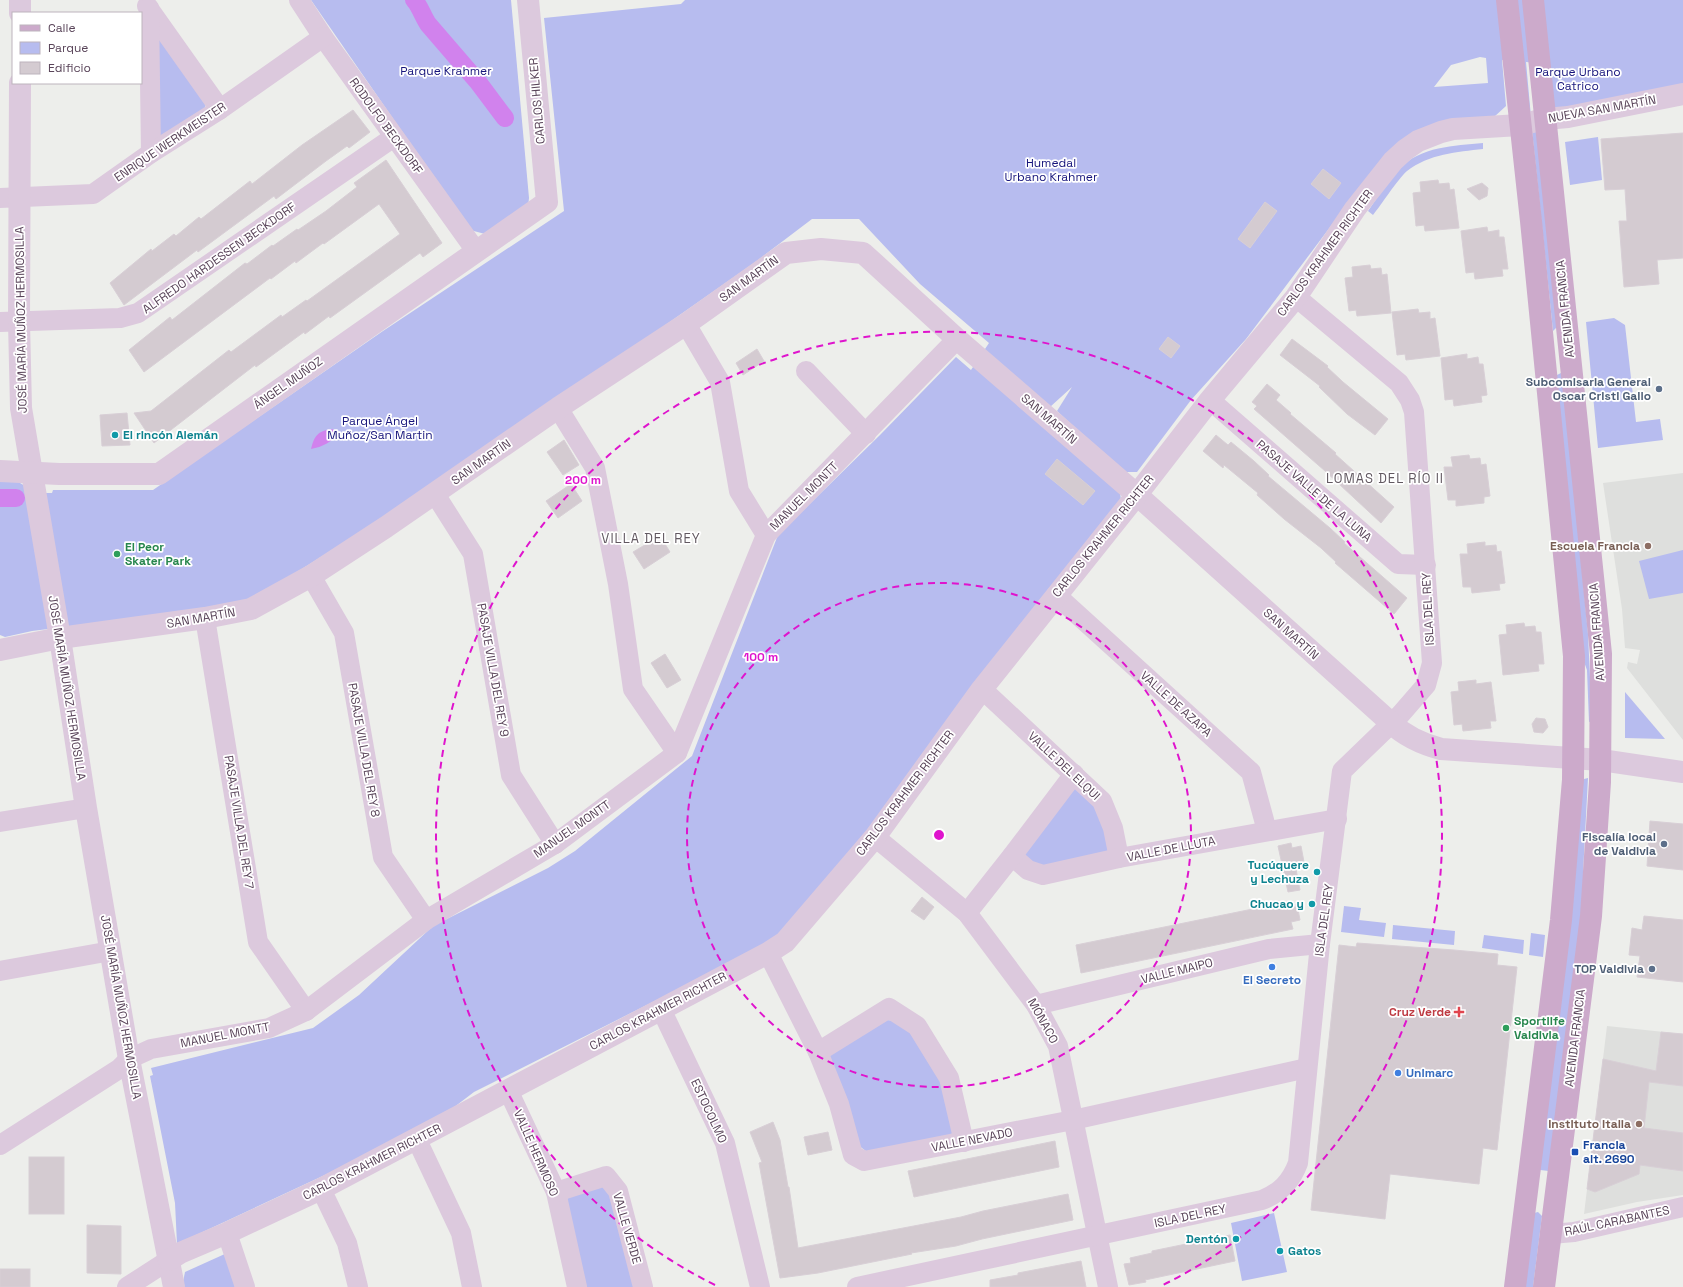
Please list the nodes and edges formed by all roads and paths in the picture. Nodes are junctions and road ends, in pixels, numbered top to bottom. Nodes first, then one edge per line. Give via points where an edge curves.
1 (20, 0) edge
2 (299, 0) edge
3 (528, 0) edge
4 (1507, 0) edge
5 (1533, 0) edge
6 (145, 4) edge
7 (20, 12) edge
8 (323, 37) junction
9 (20, 84) edge
10 (1683, 94) edge
11 (219, 110) junction
12 (1545, 119) junction
13 (1520, 125) junction
14 (394, 137) junction
15 (151, 153) junction
16 (10, 198) edge
17 (547, 202) joint
18 (476, 250) junction
19 (1296, 297) junction
20 (10, 322) edge
21 (686, 324) junction
22 (957, 339) junction
23 (1568, 348) junction
24 (1543, 353) junction
25 (806, 371) dead end
26 (1210, 400) junction
27 (558, 408) junction
28 (866, 434) junction
29 (0, 471) edge
30 (31, 473) junction
31 (435, 494) junction
32 (1136, 494) junction
33 (766, 535) junction
34 (1426, 565) junction
35 (311, 576) junction
36 (1056, 594) junction
37 (205, 618) junction
38 (60, 638) junction
39 (0, 650) edge
40 (982, 689) junction
41 (1391, 723) junction
42 (677, 753) junction
43 (1574, 757) junction
44 (1601, 760) junction
45 (1683, 772) edge
46 (1074, 774) junction
47 (86, 808) junction
48 (1336, 819) junction
49 (0, 822) edge
50 (1267, 831) junction
51 (875, 837) junction
52 (555, 844) junction
53 (1012, 856) junction
54 (1119, 858) junction
55 (967, 913) junction
56 (426, 920) junction
57 (1320, 944) junction
58 (111, 951) junction
59 (768, 953) junction
60 (0, 971) edge
61 (1036, 1005) junction
62 (661, 1009) junction
63 (306, 1011) junction
64 (818, 1052) junction
65 (129, 1059) junction
66 (1307, 1068) junction
67 (508, 1090) junction
68 (1073, 1120) junction
69 (417, 1140) junction
70 (964, 1142) junction
71 (0, 1145) edge
72 (321, 1189) junction
73 (556, 1192) junction
74 (1526, 1196) junction
75 (1555, 1198) junction
76 (1683, 1207) edge
77 (227, 1233) junction
78 (1551, 1234) junction
79 (1096, 1236) junction
80 (169, 1260) junction
81 (127, 1287) edge
82 (174, 1287) edge
83 (245, 1287) edge
84 (358, 1287) edge
85 (472, 1287) edge
86 (577, 1287) edge
87 (643, 1287) edge
88 (760, 1287) edge
89 (858, 1287) edge
90 (1108, 1287) edge
91 (1515, 1287) edge
92 (1544, 1287) edge

1 - 7 street
2 - 8 street, RODOLFO BECKDORF
3 - 17 street, CARLOS HILKER
4 - 13 main road, AVENIDA FRANCIA
5 - 12 main road, AVENIDA FRANCIA
6 - 11 street
6 - 15 street
8 - 11 street, ENRIQUE WERKMEISTER
8 - 14 street, RODOLFO BECKDORF
9 - 16 street, JOSÉ MARÍA MUÑOZ HERMOSILLA
10 - 12 street, NUEVA SAN MARTÍN via 1568,117
11 - 15 street, ENRIQUE WERKMEISTER
12 - 13 street, NUEVA SAN MARTÍN
12 - 23 main road, AVENIDA FRANCIA
13 - 19 street, CARLOS KRAHMER RICHTER via 1441,132 1418,141 1405,150 1393,161 1355,209
13 - 24 main road, AVENIDA FRANCIA
14 - 18 street, RODOLFO BECKDORF
14 - 20 street, ALFREDO HARDESSEN BECKDORF via 138,313 120,318
15 - 16 street, ENRIQUE WERKMEISTER via 93,194
16 - 20 street, JOSÉ MARÍA MUÑOZ HERMOSILLA
17 - 18 street, ÁNGEL MUÑOZ
18 - 30 street, ÁNGEL MUÑOZ via 159,474
19 - 26 street, CARLOS KRAHMER RICHTER
19 - 34 street, ISLA DEL REY via 1399,383 1410,400 1414,412
20 - 30 street, JOSÉ MARÍA MUÑOZ HERMOSILLA
21 - 22 street, SAN MARTÍN via 786,253 821,249 863,253
21 - 27 street, SAN MARTÍN
21 - 33 street via 720,382 739,491
22 - 28 street, MANUEL MONTT
22 - 32 street, SAN MARTÍN
23 - 24 main road
23 - 44 main road, AVENIDA FRANCIA via 1601,654
24 - 43 main road, AVENIDA FRANCIA via 1574,656
25 - 28 street
26 - 32 street, CARLOS KRAHMER RICHTER
26 - 34 street, PASAJE VALLE DE LA LUNA via 1398,564
27 - 31 street, SAN MARTÍN
27 - 42 street via 595,468 618,584 633,689
28 - 33 street, MANUEL MONTT
29 - 30 street, ÁNGEL MUÑOZ
30 - 38 street, JOSÉ MARÍA MUÑOZ HERMOSILLA
31 - 35 street, SAN MARTÍN
31 - 52 street, PASAJE VILLA DEL REY 9 via 473,554 511,775
32 - 36 street, CARLOS KRAHMER RICHTER
32 - 41 street, SAN MARTÍN
33 - 42 street, MANUEL MONTT
34 - 41 street, ISLA DEL REY via 1432,664 1426,685
35 - 37 street, SAN MARTÍN via 251,609
35 - 56 street, PASAJE VILLA DEL REY 8 via 344,633 383,857
36 - 40 street, CARLOS KRAHMER RICHTER
36 - 50 street, VALLE DE AZAPA via 1251,772
37 - 38 street, SAN MARTÍN
37 - 63 street, PASAJE VILLA DEL REY 7 via 258,942
38 - 39 street, SAN MARTÍN
38 - 47 street, JOSÉ MARÍA MUÑOZ HERMOSILLA
40 - 46 street, VALLE DEL ELQUI
40 - 51 street, CARLOS KRAHMER RICHTER
41 - 43 street, SAN MARTÍN via 1412,739 1441,749
41 - 48 street, ISLA DEL REY via 1342,770
42 - 52 street, MANUEL MONTT
43 - 44 street, SAN MARTÍN
43 - 74 main road, AVENIDA FRANCIA via 1561,920
44 - 45 street, SAN MARTÍN
44 - 75 main road, AVENIDA FRANCIA via 1591,916
46 - 53 street
46 - 54 street, VALLE DEL ELQUI via 1102,801 1113,828
47 - 49 street
47 - 58 street, JOSÉ MARÍA MUÑOZ HERMOSILLA
48 - 50 street, VALLE DE LLUTA
48 - 57 street, ISLA DEL REY
50 - 54 street, VALLE DE LLUTA
51 - 55 street, MÓNACO
51 - 59 street, CARLOS KRAHMER RICHTER via 785,942
52 - 56 street, MANUEL MONTT
53 - 54 street, VALLE DE LLUTA via 1028,870 1043,875
53 - 55 street
55 - 61 street, MÓNACO
56 - 63 street, MANUEL MONTT
57 - 61 street, VALLE MAIPO via 1269,949
57 - 66 street, ISLA DEL REY
58 - 60 street
58 - 65 street, JOSÉ MARÍA MUÑOZ HERMOSILLA
59 - 62 street, CARLOS KRAHMER RICHTER
59 - 64 street, VALLE NEVADO
61 - 68 street, MÓNACO via 1058,1046
62 - 67 street, CARLOS KRAHMER RICHTER
62 - 88 street, ESTOCOLMO via 725,1142
63 - 65 street, MANUEL MONTT via 270,1028 151,1050
64 - 70 street, VALLE NEVADO via 840,1104 853,1156 864,1161
64 - 70 street via 890,1008 917,1026 949,1078
65 - 71 street, MANUEL MONTT via 119,1069
65 - 80 street, JOSÉ MARÍA MUÑOZ HERMOSILLA
66 - 68 street, VALLE NEVADO
66 - 79 street, ISLA DEL REY via 1298,1163 1290,1181 1277,1193 1262,1200
67 - 69 street, CARLOS KRAHMER RICHTER
67 - 73 street, VALLE HERMOSO
68 - 70 street, VALLE NEVADO
68 - 79 street, MÓNACO
69 - 72 street, CARLOS KRAHMER RICHTER
69 - 85 street via 461,1233
72 - 77 street, CARLOS KRAHMER RICHTER
72 - 84 street via 347,1243
73 - 86 street, VALLE HERMOSO
73 - 87 street, VALLE VERDE via 606,1176 618,1191
74 - 75 main road
74 - 91 main road, AVENIDA FRANCIA
75 - 78 main road, AVENIDA FRANCIA
76 - 78 street, RAÚL CARABANTES via 1574,1232
77 - 80 street, CARLOS KRAHMER RICHTER
77 - 83 street
78 - 92 main road, AVENIDA FRANCIA
79 - 89 street, ISLA DEL REY
79 - 90 street, MÓNACO
80 - 81 street, CARLOS KRAHMER RICHTER
80 - 82 street, JOSÉ MARÍA MUÑOZ HERMOSILLA

